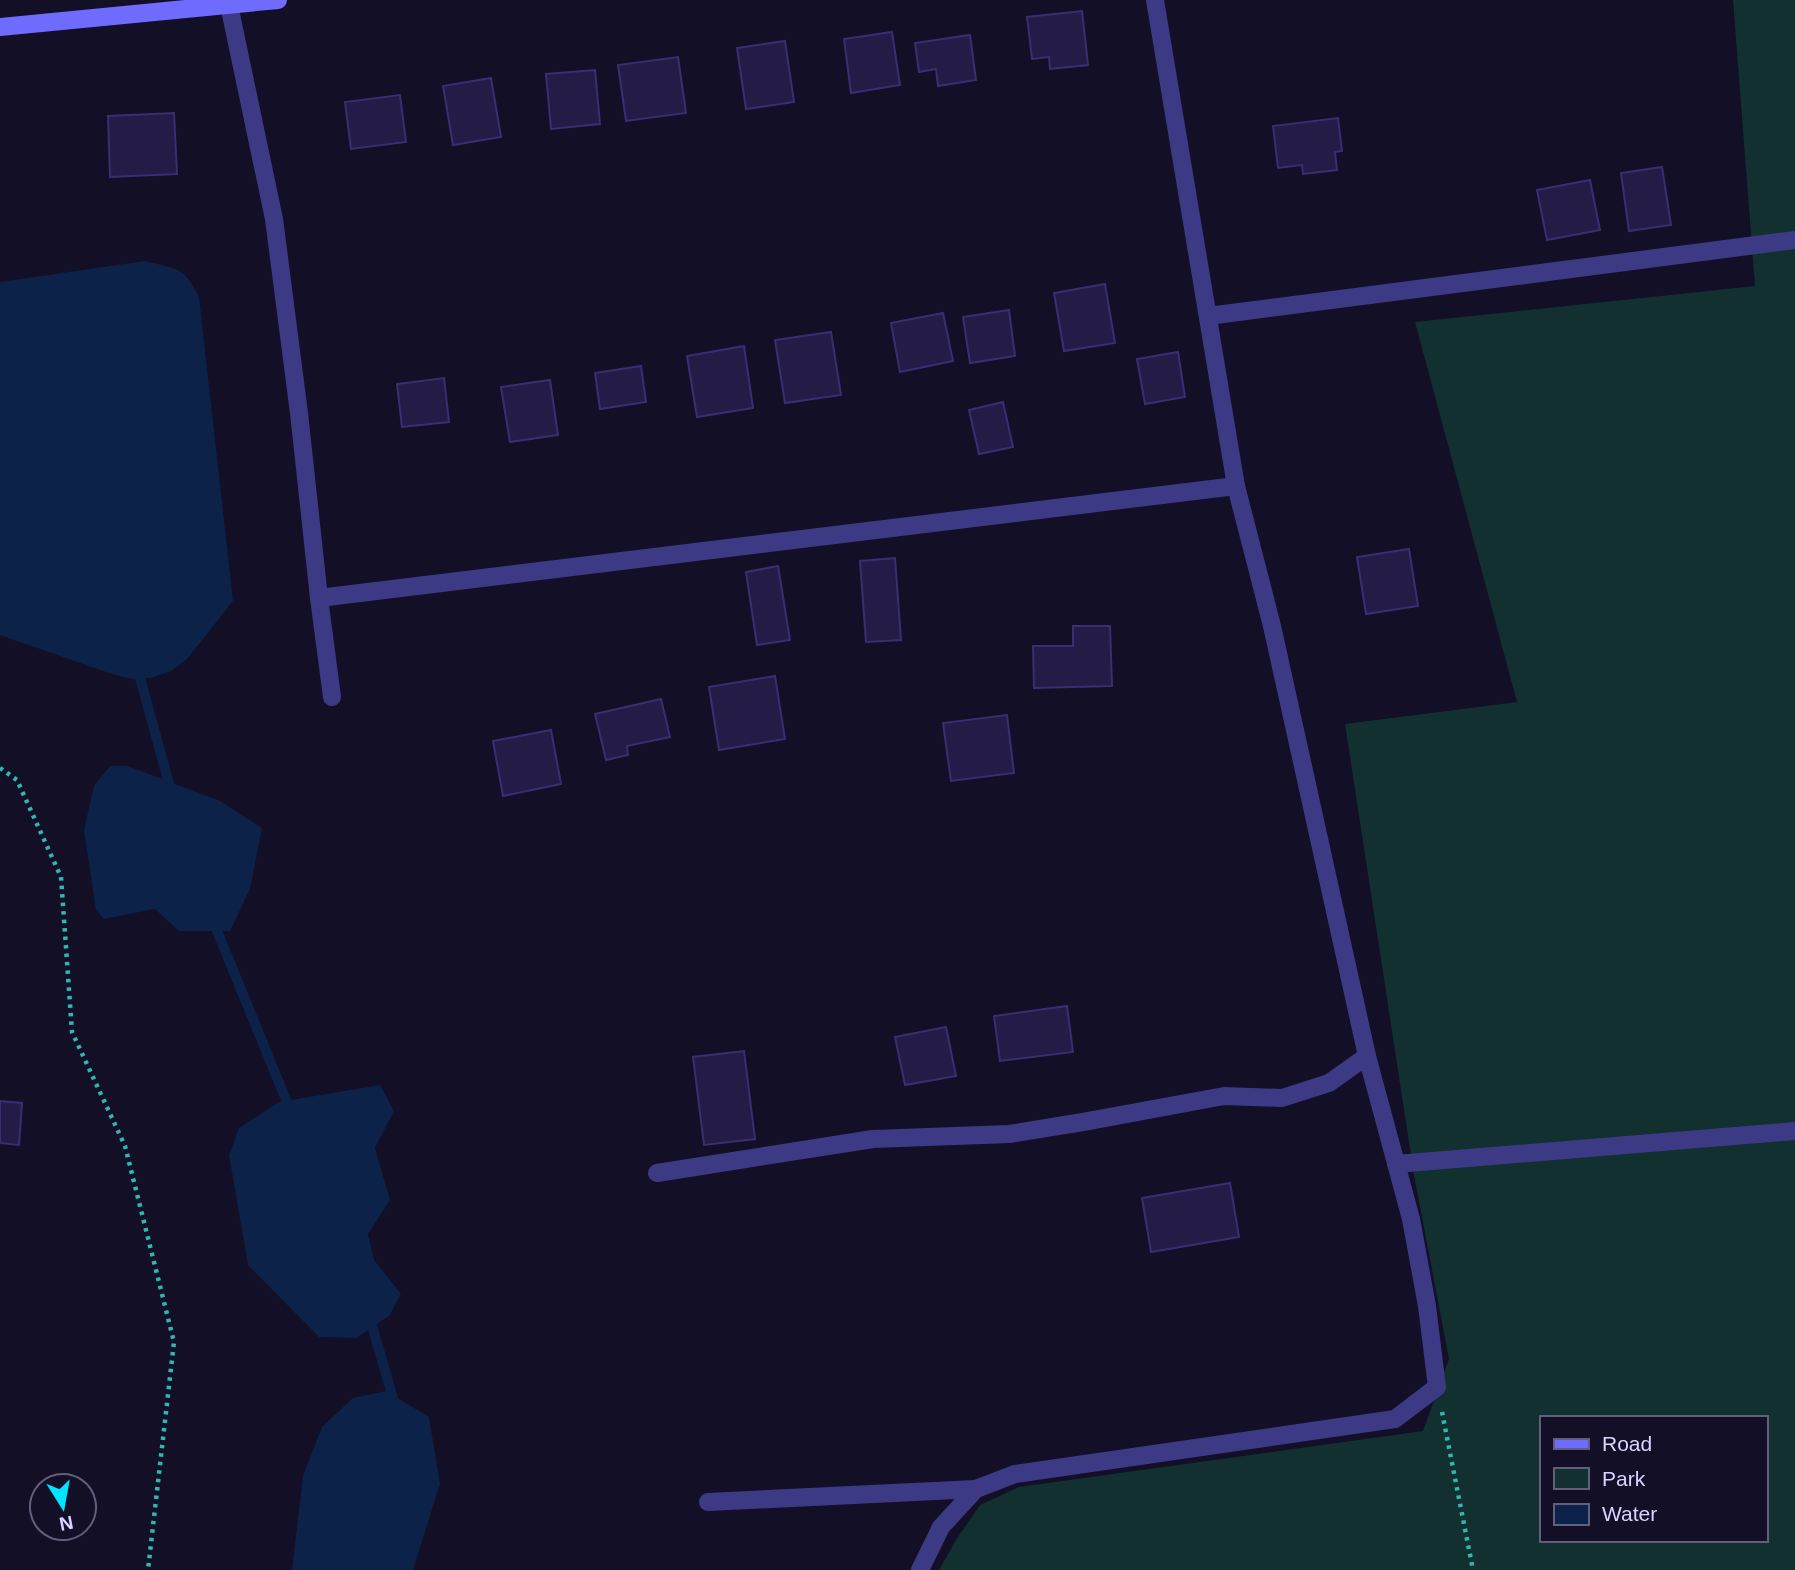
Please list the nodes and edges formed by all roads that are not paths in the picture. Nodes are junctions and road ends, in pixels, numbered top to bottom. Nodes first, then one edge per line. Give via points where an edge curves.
1 (278, 0) edge
2 (1155, 0) edge
3 (229, 5) junction
4 (0, 27) edge
5 (1795, 240) edge
6 (1208, 316) junction
7 (1236, 486) junction
8 (319, 598) junction
9 (332, 697) dead end
10 (1367, 1056) junction
11 (1795, 1131) edge
12 (1396, 1164) junction
13 (657, 1173) dead end
14 (976, 1489) junction
15 (708, 1502) dead end
16 (920, 1570) edge

1 - 3 street
2 - 6 street
3 - 4 street
3 - 8 street via 274,219
5 - 6 street
6 - 7 street
7 - 8 street
7 - 10 street via 1272,626
8 - 9 street
10 - 12 street
10 - 13 street via 1329,1083 1282,1098 1224,1096 1009,1134 873,1139
11 - 12 street
12 - 14 street via 1427,1306 1437,1387 1395,1419 1015,1474
14 - 15 street
14 - 16 street via 941,1527

